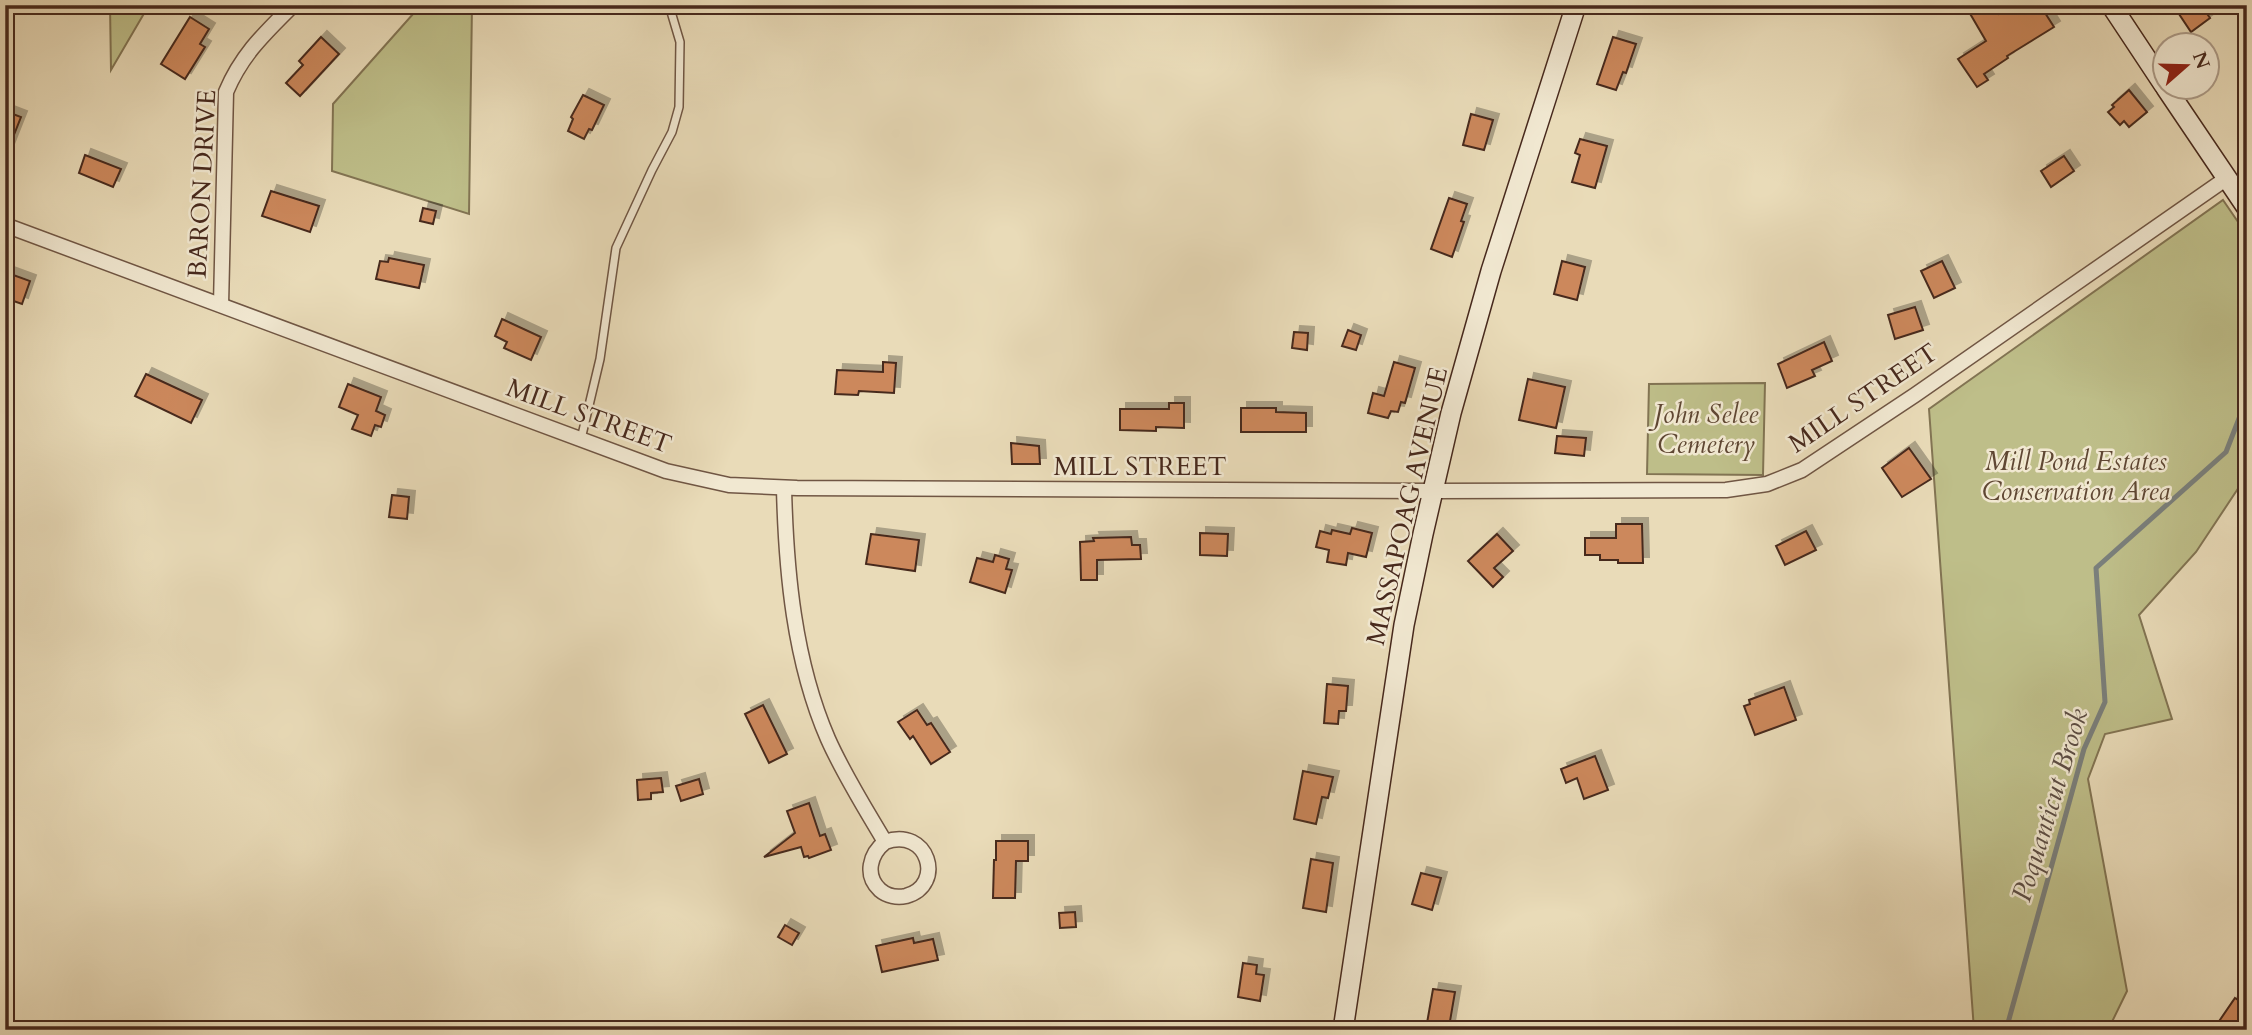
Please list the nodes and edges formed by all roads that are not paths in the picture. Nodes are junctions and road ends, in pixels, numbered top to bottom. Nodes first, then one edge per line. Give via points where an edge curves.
1 (293, 5) edge
2 (669, 5) edge
3 (1576, 5) edge
4 (2111, 5) edge
5 (2150, 64) edge
6 (2176, 102) edge
7 (2227, 178) junction
8 (2247, 208) edge
9 (5, 225) edge
10 (221, 305) junction
11 (580, 440) junction
12 (784, 488) junction
13 (1433, 491) junction
14 (885, 842) junction
15 (1343, 1030) edge

1 - 10 street, BARON DRIVE via 252,46 226,92
2 - 11 lane via 680,42 679,107 672,132 616,248 600,359
3 - 13 main road, MASSAPOAG AVENUE via 1491,271
4 - 5 main road
6 - 7 main road
7 - 8 main road
7 - 13 street, MILL STREET via 1904,402 1782,479 1726,489
9 - 10 street, MILL STREET
10 - 11 street, MILL STREET
11 - 12 street, MILL STREET via 699,480
12 - 13 street, MILL STREET
12 - 14 street via 791,595 815,704 845,774
13 - 15 main road, MASSAPOAG AVENUE via 1404,625
14 - 14 street via 903,838 926,855 928,874 918,890 900,897 875,884 872,856

